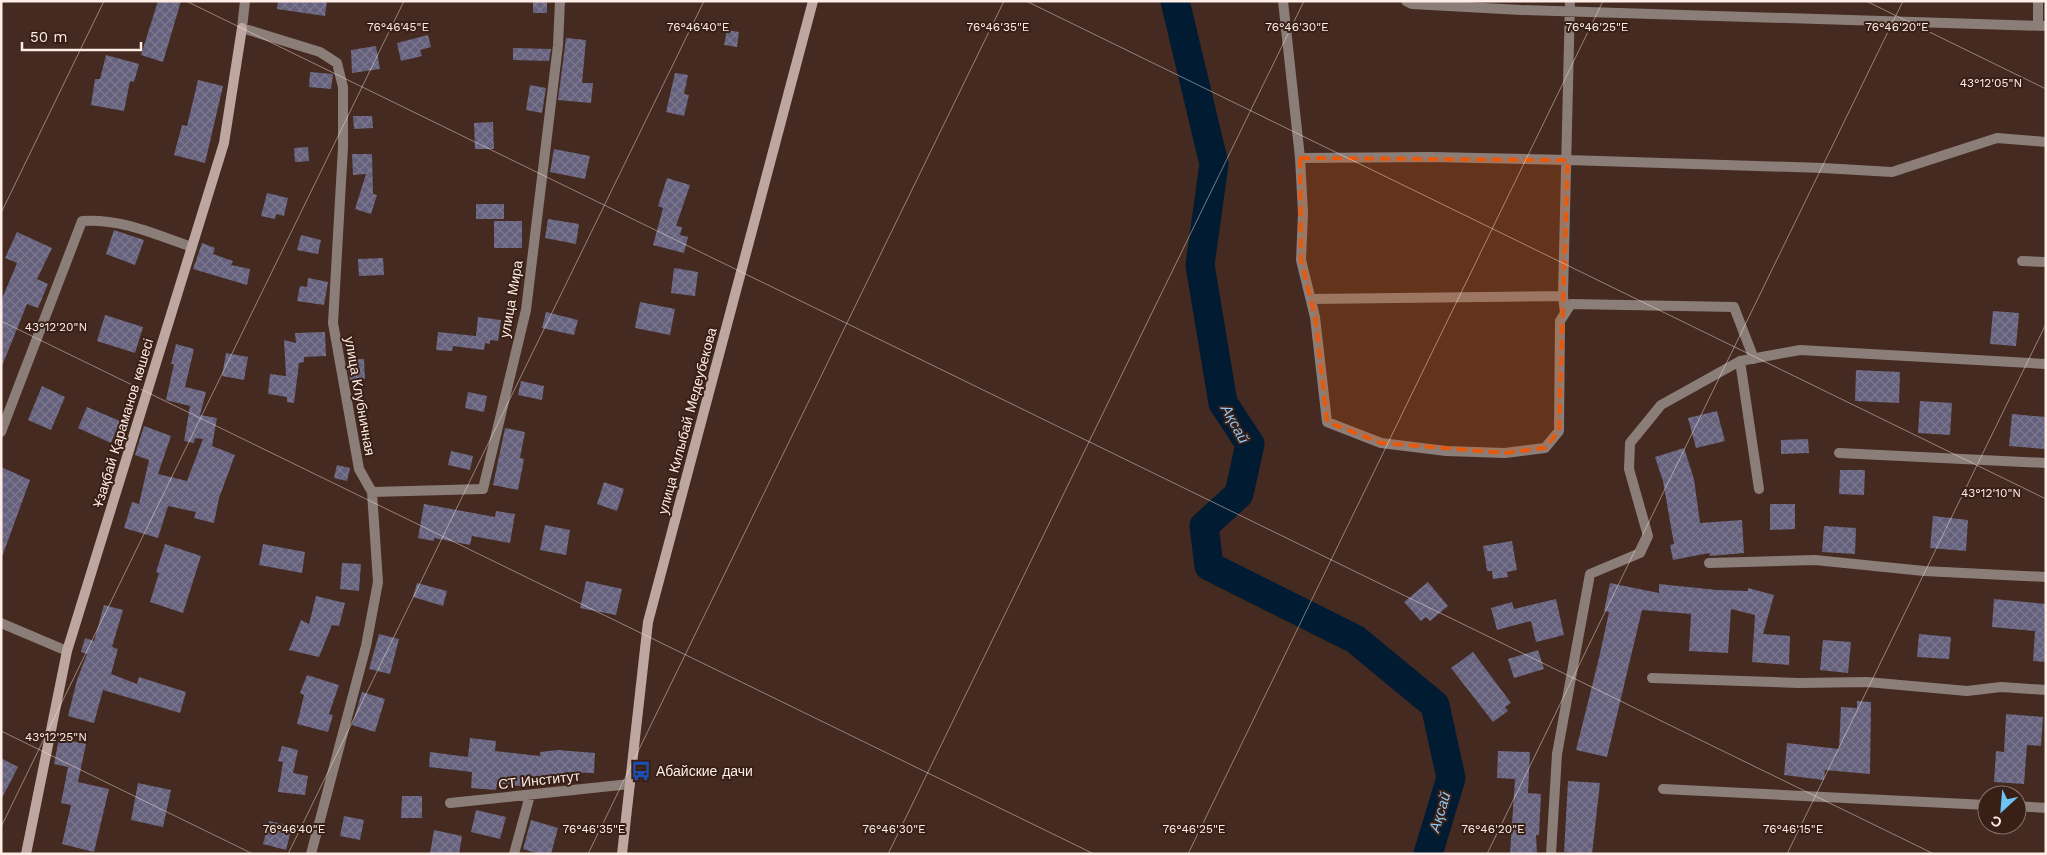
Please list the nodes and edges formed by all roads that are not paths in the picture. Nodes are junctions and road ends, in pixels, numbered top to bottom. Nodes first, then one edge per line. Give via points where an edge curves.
1 (244, 1) edge
2 (560, 1) edge
3 (813, 1) edge
4 (1283, 1) edge
5 (1406, 1) edge
6 (2038, 1) edge
7 (1570, 6) edge
8 (2042, 25) edge
9 (242, 28) junction
10 (2046, 142) edge
11 (1300, 158) junction
12 (1568, 160) junction
13 (192, 247) junction
14 (2022, 261) dead end
15 (2046, 262) edge
16 (1563, 296) junction
17 (1310, 299) junction
18 (1565, 313) junction
19 (1754, 359) junction
20 (1740, 362) junction
21 (2046, 364) edge
22 (1, 432) edge
23 (1839, 452) dead end
24 (2046, 463) edge
25 (1759, 489) dead end
26 (372, 492) junction
27 (1709, 563) dead end
28 (2046, 577) edge
29 (1, 623) edge
30 (67, 651) junction
31 (1652, 678) dead end
32 (2046, 690) edge
33 (630, 784) junction
34 (1663, 789) dead end
35 (530, 795) junction
36 (450, 803) dead end
37 (1977, 805) edge
38 (2027, 807) edge
39 (2046, 808) edge
40 (26, 854) edge
41 (311, 854) edge
42 (514, 854) edge
43 (622, 854) edge
44 (1550, 854) edge

1 - 9 street, Ұзақбай Қараманов көшесі
2 - 26 street, улица Мира via 558,45 526,310 483,489
3 - 33 main road, улица Килыбай Медеубекова via 648,622
4 - 11 street
5 - 7 street via 1472,8
6 - 8 street
7 - 8 street
7 - 12 street
9 - 13 main road, Ұзақбай Қараманов көшесі via 224,143
9 - 26 street, улица Клубничная via 320,52 337,63 343,87 343,147 333,323 359,469
10 - 12 street via 1997,138 1892,172
11 - 12 street
11 - 17 street via 1301,260
12 - 16 street
13 - 22 street via 131,226 100,220 82,221
13 - 30 main road, Ұзақбай Қараманов көшесі
14 - 15 street
16 - 17 street
16 - 18 street
17 - 18 street via 1327,422 1381,443 1446,451 1505,453 1545,448 1559,431 1560,322
18 - 19 street via 1571,304 1734,307
19 - 20 street
19 - 21 street via 1800,350
20 - 25 street
20 - 44 street via 1661,405 1630,444 1629,469 1648,536 1640,553 1590,574 1557,754
23 - 24 street
26 - 41 street, улица Клубничная via 378,582 366,646
27 - 28 street via 1816,560 1924,571
29 - 30 street
30 - 40 main road, Ұзақбай Қараманов көшесі
31 - 32 street via 1867,682 1967,691 2001,687
33 - 35 street, СТ Институт
33 - 43 main road, улица Килыбай Медеубекова
34 - 37 street
35 - 36 street, СТ Институт
35 - 42 street
38 - 39 street

